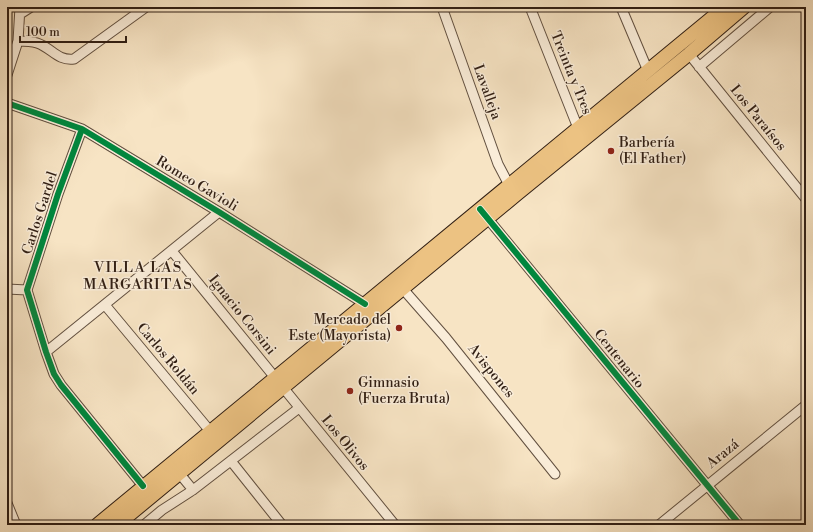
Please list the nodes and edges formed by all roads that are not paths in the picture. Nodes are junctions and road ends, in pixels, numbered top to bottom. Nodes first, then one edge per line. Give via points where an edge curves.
1 (31, 7) edge
2 (146, 7) edge
3 (442, 7) edge
4 (530, 7) edge
5 (622, 7) edge
6 (744, 7) edge
7 (770, 7) edge
8 (722, 8) edge
9 (20, 11) edge
10 (18, 41) junction
11 (689, 54) junction
12 (699, 67) junction
13 (648, 70) junction
14 (7, 76) edge
15 (7, 103) edge
16 (578, 128) junction
17 (82, 129) junction
18 (509, 185) junction
19 (806, 199) edge
20 (219, 212) junction
21 (484, 214) junction
22 (172, 251) junction
23 (7, 289) edge
24 (403, 289) junction
25 (27, 290) junction
26 (365, 304) junction
27 (105, 305) junction
28 (46, 352) junction
29 (279, 382) junction
30 (806, 405) edge
31 (299, 408) junction
32 (210, 431) junction
33 (230, 461) junction
34 (179, 473) junction
35 (555, 474) dead end
36 (707, 485) junction
37 (143, 486) junction
38 (193, 490) junction
39 (7, 503) edge
40 (16, 525) edge
41 (97, 525) edge
42 (117, 525) edge
43 (144, 525) edge
44 (282, 525) edge
45 (395, 525) edge
46 (659, 525) edge
47 (740, 525) edge

1 - 9 street
2 - 10 street via 74,59 62,59 38,43
3 - 18 street, Lavalleja via 498,164
4 - 16 street, Treinta y Tres
5 - 13 street
6 - 11 highway
7 - 12 street
8 - 13 highway
9 - 10 street
10 - 14 street
11 - 12 street, Los Paraísos
11 - 21 highway
12 - 19 street, Los Paraísos
13 - 16 highway
15 - 17 street, Romeo Gavioli
16 - 18 highway
17 - 20 street, Romeo Gavioli
17 - 25 street, Carlos Gardel
18 - 21 highway
20 - 22 street
20 - 26 street, Romeo Gavioli
21 - 24 highway
21 - 26 highway
21 - 36 street, Centenario
22 - 27 street
22 - 29 street, Ignacio Corsini
23 - 25 street
24 - 29 highway
24 - 35 street, Avispones via 446,338
25 - 28 street
26 - 29 highway
27 - 28 street
27 - 32 street, Carlos Roldán
28 - 37 street via 61,385
29 - 31 street, Los Olivos
29 - 32 highway
29 - 34 highway
30 - 36 street, Arazá
31 - 33 street
31 - 45 street, Los Olivos
32 - 37 highway
33 - 38 street
33 - 44 street
34 - 38 street
34 - 42 highway
36 - 46 street, Arazá
36 - 47 street, Centenario
37 - 41 highway
38 - 43 street
39 - 40 street

